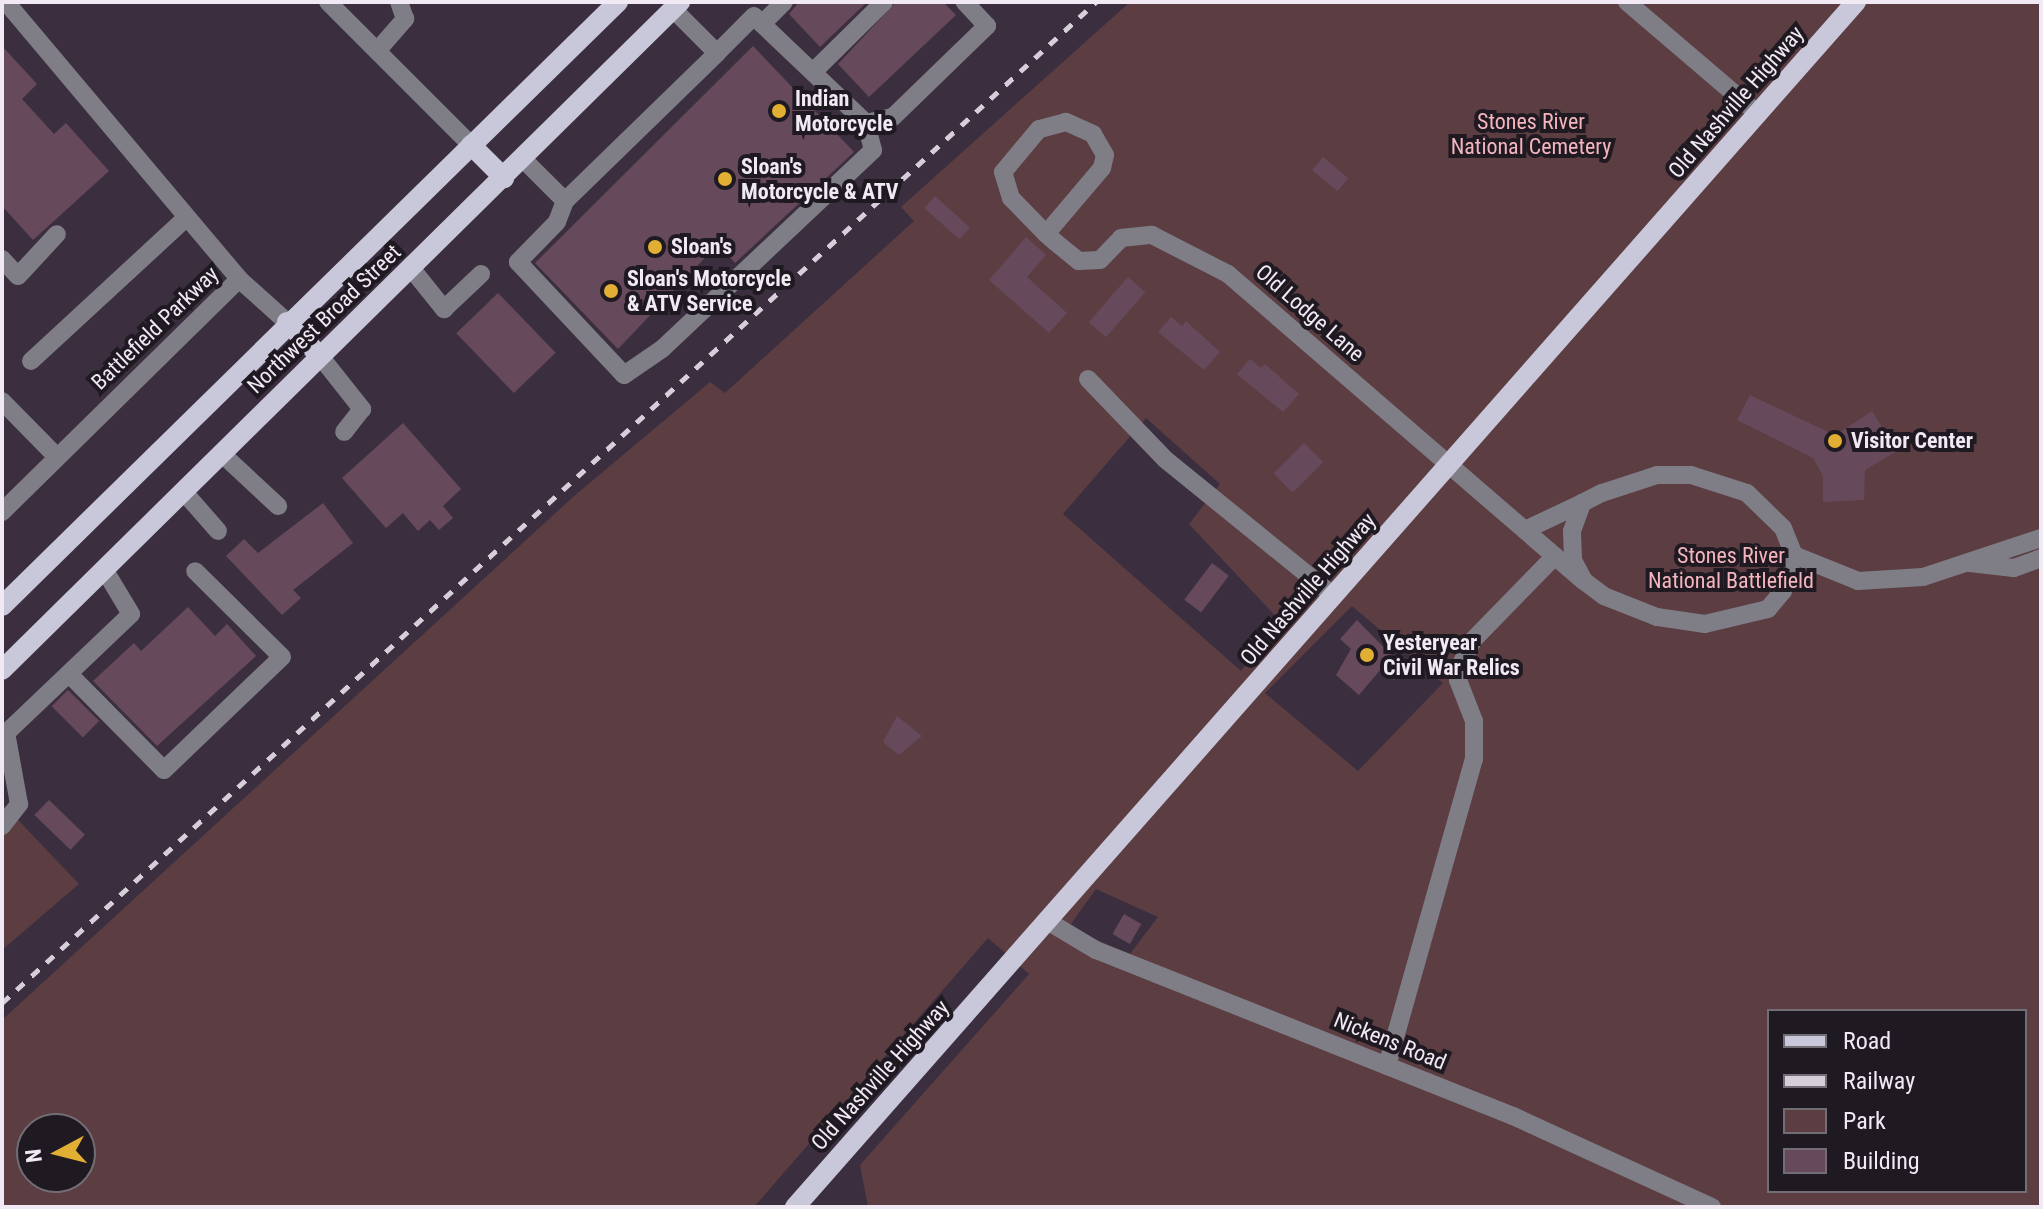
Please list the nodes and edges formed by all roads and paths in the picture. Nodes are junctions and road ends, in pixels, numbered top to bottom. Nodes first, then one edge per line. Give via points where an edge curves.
1 (6, 2) edge
2 (328, 2) edge
3 (399, 2) edge
4 (618, 2) edge
5 (784, 2) edge
6 (884, 2) edge
7 (965, 2) edge
8 (1627, 2) edge
9 (1856, 2) edge
10 (677, 6) edge
11 (762, 24) junction
12 (377, 51) junction
13 (717, 53) junction
14 (814, 71) junction
15 (1758, 114) junction
16 (866, 123) junction
17 (471, 145) junction
18 (523, 159) junction
19 (504, 178) junction
20 (565, 201) junction
21 (187, 217) junction
22 (57, 234) dead end
23 (1046, 234) junction
24 (2, 259) edge
25 (411, 268) junction
26 (481, 274) dead end
27 (239, 279) junction
28 (287, 322) junction
29 (320, 356) junction
30 (31, 361) dead end
31 (1088, 379) dead end
32 (2, 401) edge
33 (344, 432) dead end
34 (221, 453) junction
35 (57, 457) junction
36 (1446, 467) junction
37 (183, 491) junction
38 (1582, 503) junction
39 (278, 506) dead end
40 (2, 512) edge
41 (1525, 530) junction
42 (218, 531) dead end
43 (2041, 538) edge
44 (1794, 555) junction
45 (1555, 556) junction
46 (2041, 558) edge
47 (1967, 562) junction
48 (104, 569) junction
49 (195, 571) dead end
50 (1584, 581) junction
51 (1334, 596) junction
52 (2, 606) edge
53 (2, 670) edge
54 (71, 676) junction
55 (5, 738) edge
56 (2, 826) edge
57 (1049, 922) junction
58 (1387, 1066) junction
59 (806, 1203) edge
60 (1712, 1207) edge

1 - 21 street
2 - 12 street
3 - 12 street via 405,19
4 - 17 main road, Northwest Broad Street
5 - 11 street
6 - 14 street
7 - 16 street via 987,26 893,117
8 - 15 street
9 - 15 main road, Old Nashville Highway
10 - 13 street
10 - 18 main road, Northwest Broad Street
11 - 13 street via 754,16
11 - 14 street
12 - 17 street
13 - 20 street
14 - 16 street
15 - 36 main road, Old Nashville Highway
16 - 20 street via 873,150 662,349 624,375 518,262 557,222
17 - 19 main road
17 - 28 main road, Northwest Broad Street
18 - 19 main road, Northwest Broad Street
18 - 20 street
19 - 25 main road, Northwest Broad Street
21 - 27 street
21 - 30 street
22 - 24 street via 18,276
23 - 23 street via 1011,198 1003,172 1039,129 1066,122 1093,134 1105,155 1102,168
23 - 36 street, Old Lodge Lane via 1079,261 1100,260 1121,238 1152,235 1228,274
25 - 26 street via 444,309
25 - 29 main road, Northwest Broad Street
27 - 28 street, Battlefield Parkway
27 - 35 street, Battlefield Parkway
28 - 29 main road
28 - 52 main road, Northwest Broad Street
29 - 33 street via 362,409
29 - 34 main road, Northwest Broad Street
31 - 51 street via 1166,460
32 - 35 street
34 - 37 main road, Northwest Broad Street
34 - 39 street
35 - 40 street, Battlefield Parkway
36 - 41 street, Old Lodge Lane
36 - 51 main road, Old Nashville Highway
37 - 42 street
37 - 48 main road, Northwest Broad Street
38 - 41 street
38 - 44 street via 1657,475 1706,479 1768,509
38 - 50 street via 1572,531 1573,560
41 - 45 street, Old Lodge Lane
43 - 47 street
44 - 47 street via 1858,581 1903,581
44 - 50 street via 1783,591 1768,609 1725,623 1628,608
45 - 50 street, Old Lodge Lane
45 - 58 street via 1473,640 1462,662 1458,680 1474,721 1474,759
46 - 47 street via 2014,568
48 - 53 main road, Northwest Broad Street
48 - 54 street via 131,614
49 - 54 street via 282,657 164,770
51 - 57 main road, Old Nashville Highway
54 - 55 street
55 - 56 street via 19,804
57 - 58 street, Nickens Road via 1096,950
57 - 59 main road, Old Nashville Highway
58 - 60 street, Nickens Road

